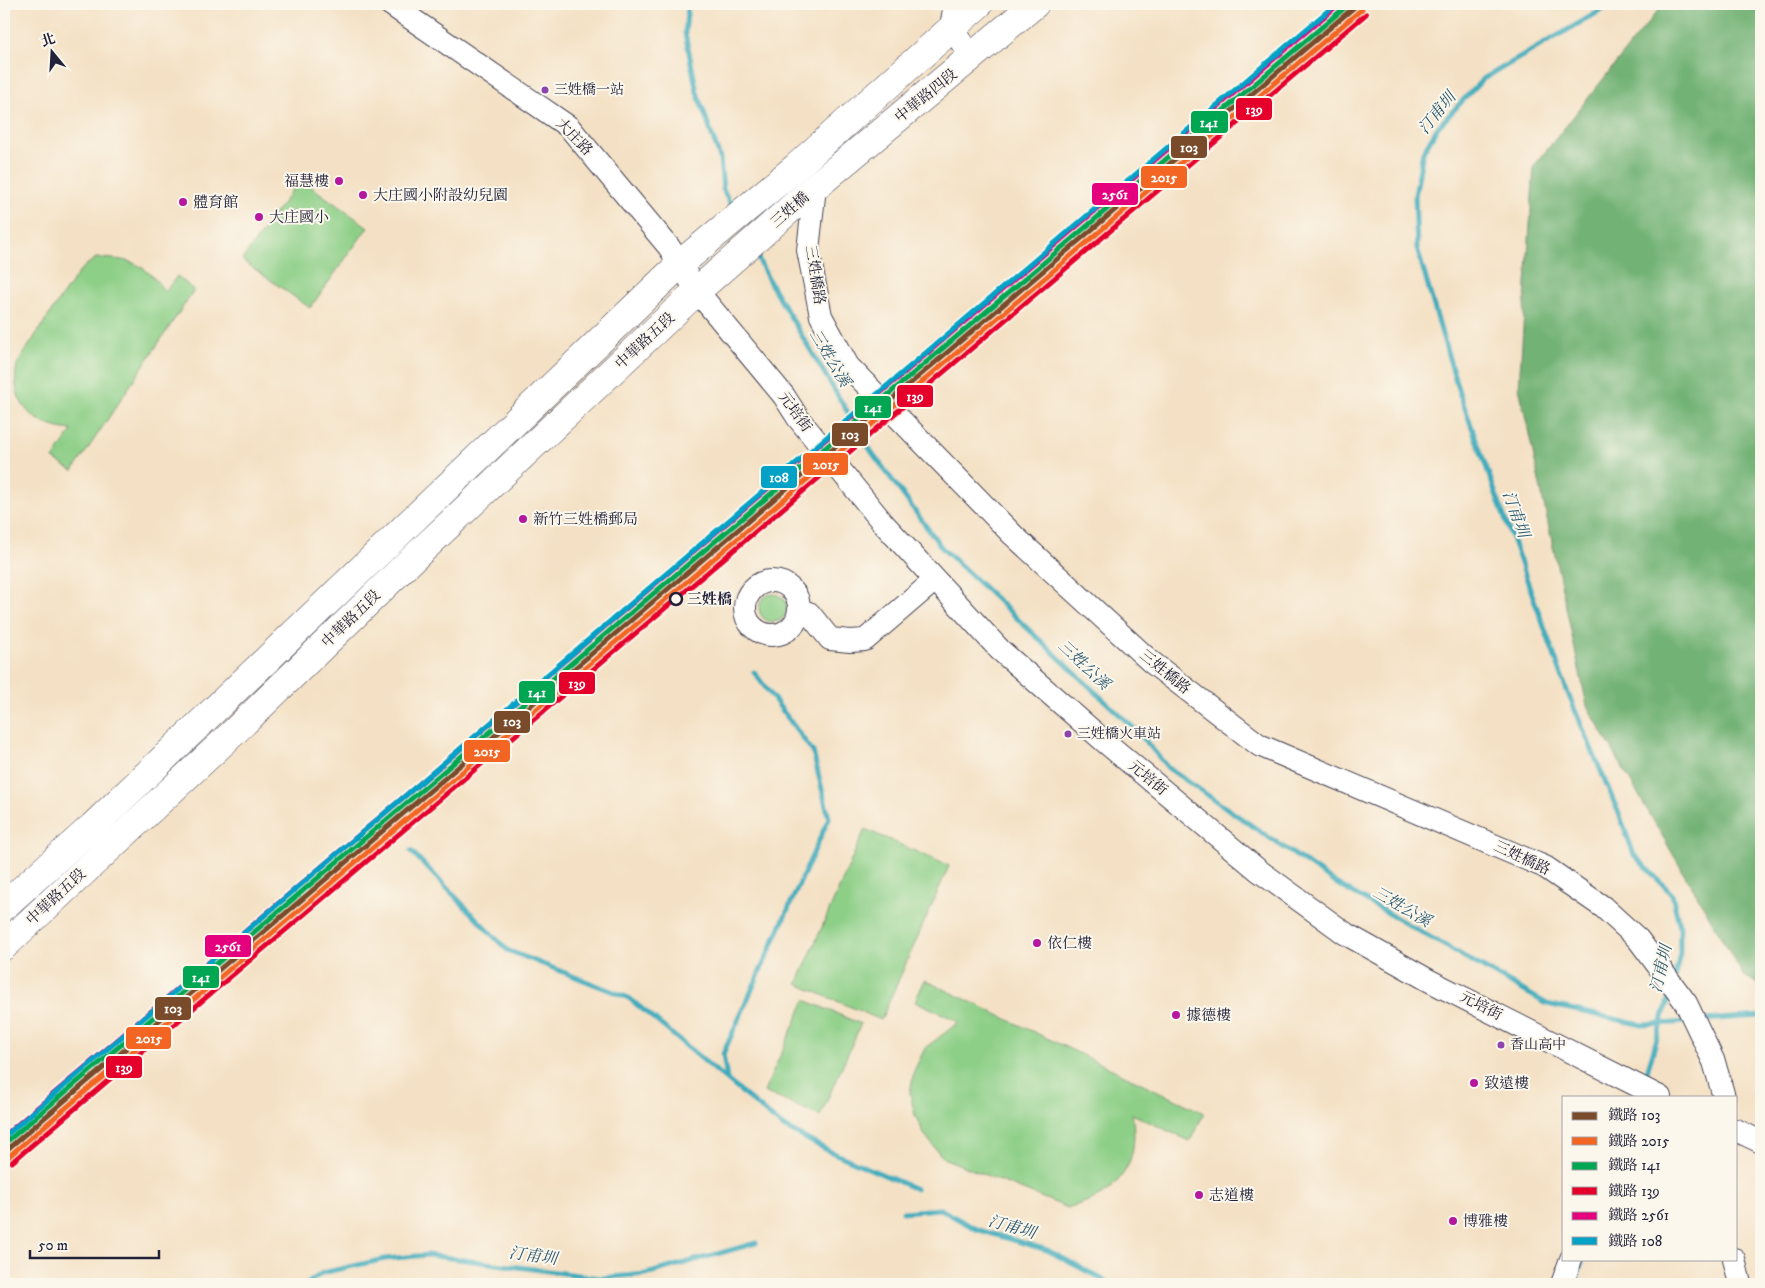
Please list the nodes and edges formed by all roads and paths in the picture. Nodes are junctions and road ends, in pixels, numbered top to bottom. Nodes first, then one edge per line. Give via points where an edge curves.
1 (390, 4) edge
2 (979, 4) edge
3 (1035, 4) edge
4 (953, 16) edge
5 (972, 58) junction
6 (815, 187) junction
7 (680, 264) junction
8 (697, 291) junction
9 (935, 580) junction
10 (799, 611) dead end
11 (4, 906) edge
12 (4, 946) edge
13 (1624, 1088) edge
14 (1656, 1096) edge
15 (1724, 1096) edge
16 (1738, 1131) edge
17 (1761, 1142) edge
18 (1571, 1260) edge
19 (1734, 1260) edge
20 (1562, 1284) edge
21 (1740, 1284) edge

1 - 7 street, 大庄路 via 524,93 569,127
2 - 4 main road
3 - 5 main road, 中華路四段
4 - 5 street
4 - 7 main road, 三姓橋 via 795,168
5 - 6 main road, 中華路四段
6 - 8 main road, 三姓橋
6 - 15 street, 三姓橋路 via 808,250 821,316 848,366 1020,542 1150,661 1259,745 1545,867 1576,886 1638,938 1686,1003 1714,1062
7 - 8 street, 大庄路
7 - 11 main road, 中華路五段 via 93,826
8 - 9 street, 元培街 via 883,523
8 - 12 main road, 中華路五段 via 232,734
9 - 10 street via 865,640 830,639 809,613
9 - 13 street, 元培街 via 1000,650 1258,870 1346,934
13 - 14 street, 元培街
16 - 17 street
18 - 20 street
19 - 21 street

